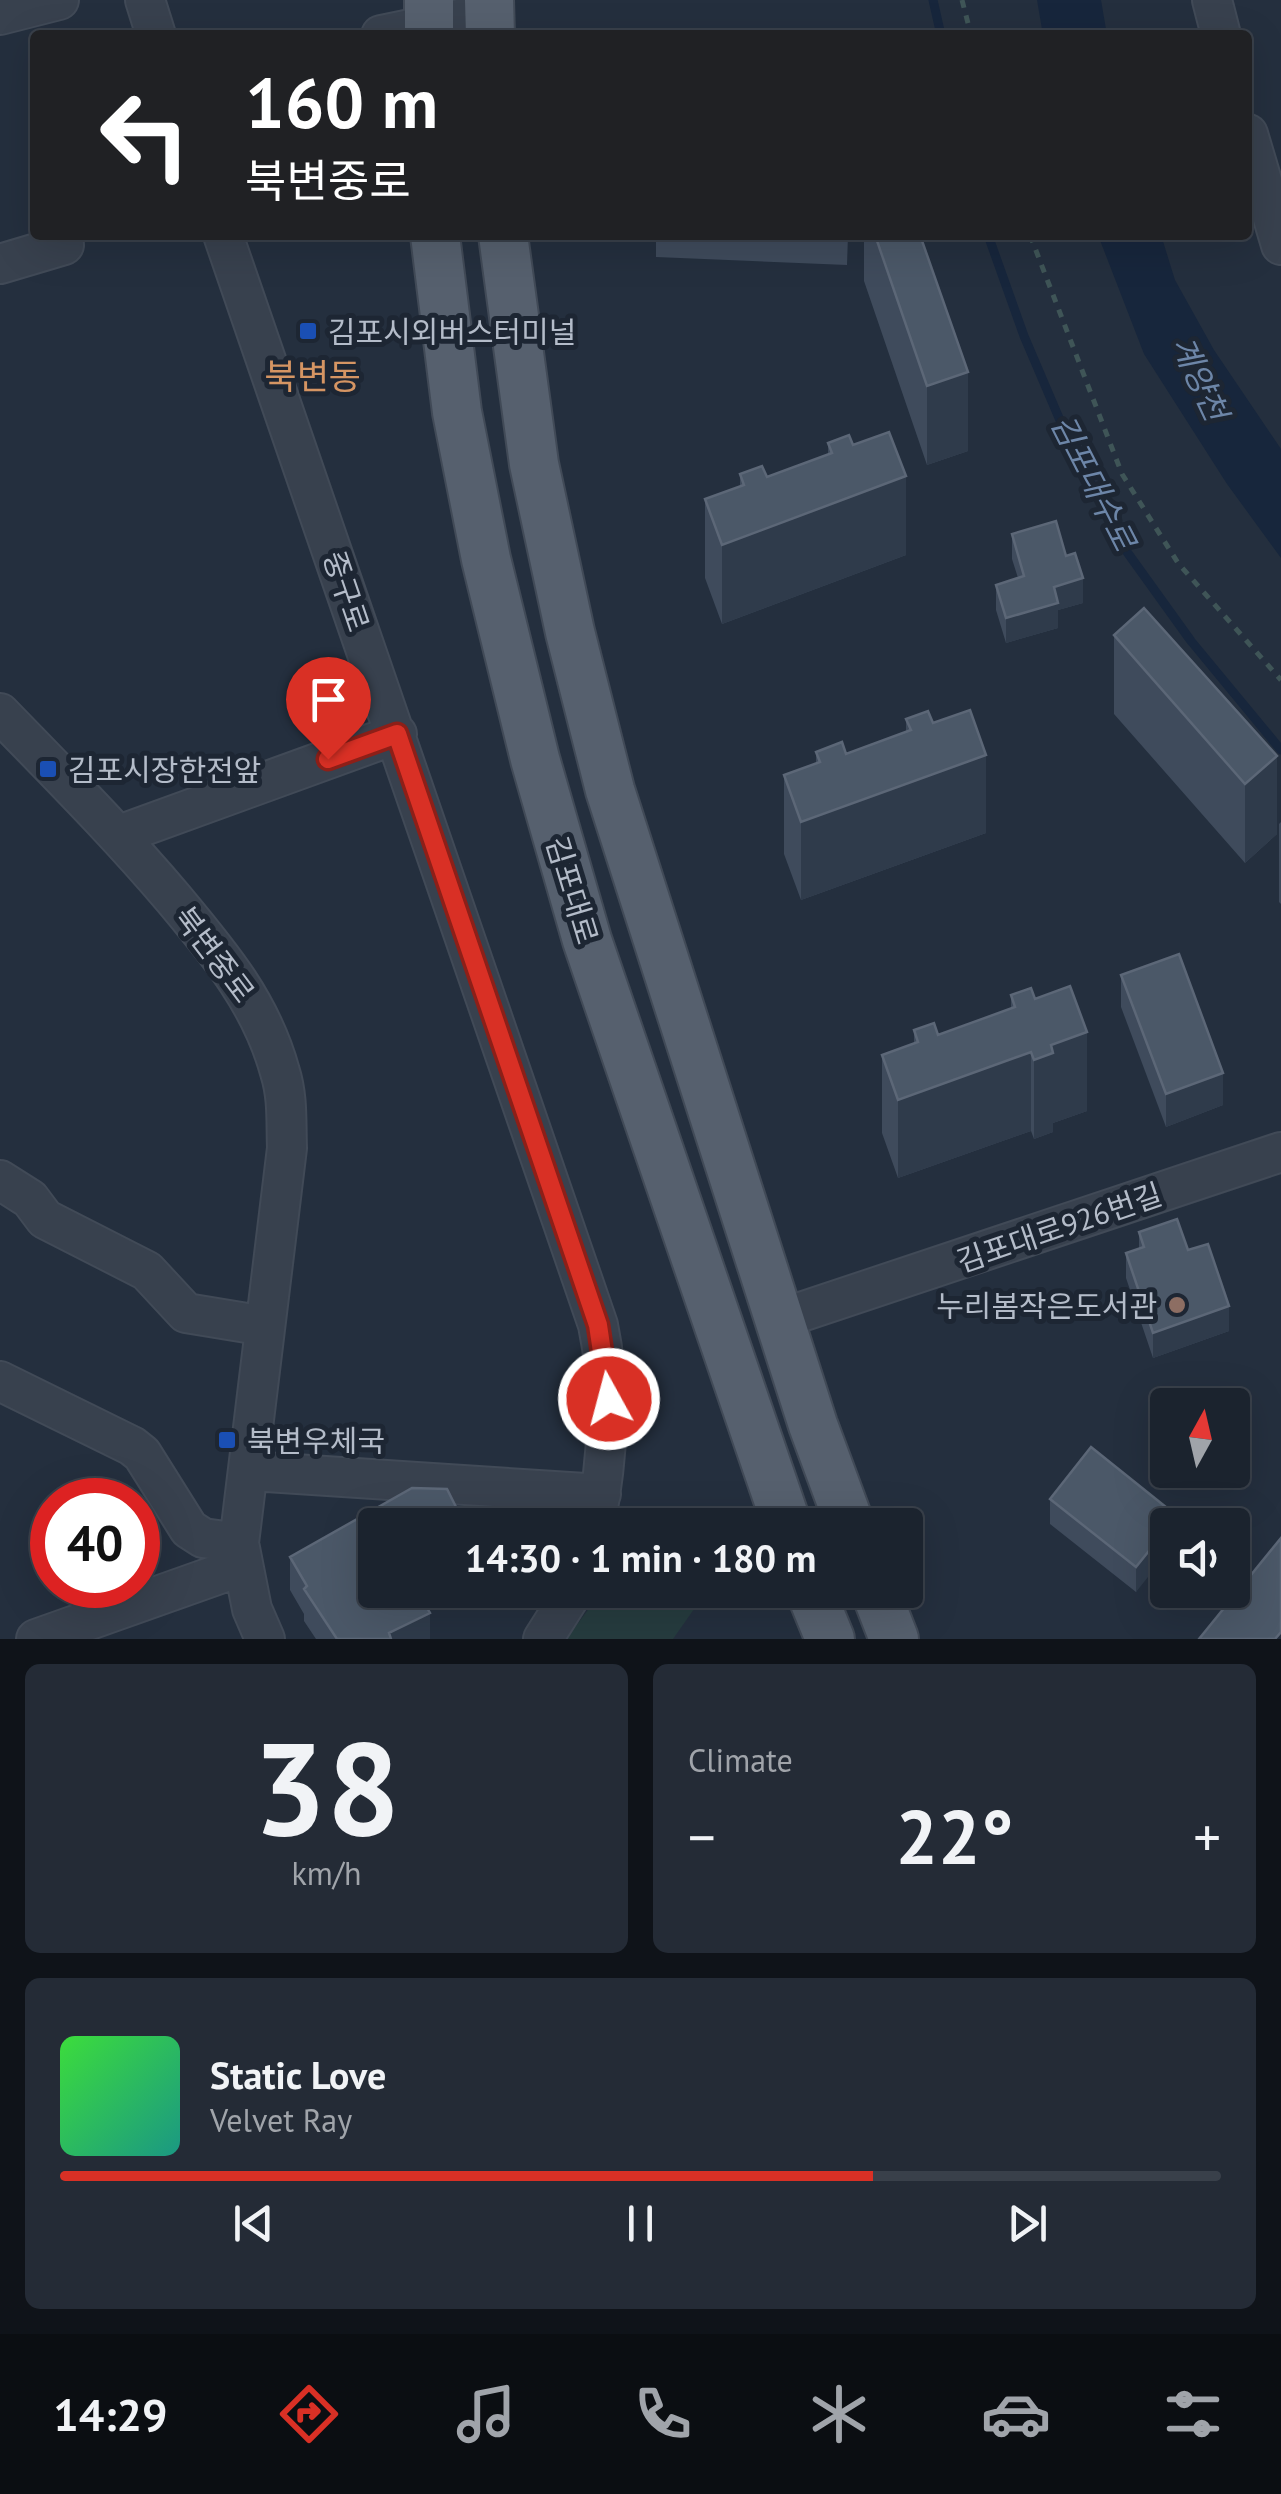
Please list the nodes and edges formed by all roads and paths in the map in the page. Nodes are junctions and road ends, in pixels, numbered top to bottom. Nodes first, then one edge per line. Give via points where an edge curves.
1 (59, 0) edge
2 (145, 0) edge
3 (962, 0) edge
4 (1212, 0) edge
5 (0, 15) edge
6 (489, 16) edge
7 (429, 20) edge
8 (154, 30) edge
9 (397, 30) edge
10 (971, 30) edge
11 (1220, 30) edge
12 (1252, 147) edge
13 (225, 240) edge
14 (436, 240) edge
15 (504, 240) edge
16 (1032, 240) edge
17 (1281, 245) edge
18 (64, 246) dead end
19 (0, 264) edge
20 (1281, 680) edge
21 (0, 713) edge
22 (397, 734) junction
23 (119, 835) junction
24 (1281, 1152) edge
25 (0, 1180) edge
26 (780, 1319) junction
27 (264, 1326) junction
28 (7, 1398) edge
29 (250, 1471) junction
30 (589, 1508) edge
31 (598, 1508) edge
32 (781, 1508) edge
33 (844, 1508) edge
34 (241, 1554) junction
35 (563, 1608) edge
36 (817, 1608) edge
37 (882, 1608) edge
38 (36, 1639) edge
39 (265, 1639) edge
40 (543, 1639) edge
41 (830, 1639) edge
42 (894, 1639) edge

1 - 5 street
2 - 8 street
3 - 10 path
4 - 11 street
6 - 7 street
7 - 9 street
12 - 17 street
13 - 22 street, 중구로
14 - 32 main road, 김포대로 via 468,467 535,759 587,940
15 - 26 main road via 534,464 605,772
16 - 20 path via 1122,474 1178,563
18 - 19 street
21 - 23 street, 북변중로
22 - 23 street
22 - 31 street, 중구로 via 598,1325 609,1399
23 - 27 street, 북변중로 via 243,986 281,1074 287,1148
24 - 26 street, 김포대로926번길
25 - 27 street via 45,1219 146,1271 186,1313
26 - 33 main road
27 - 29 street, 북변중로
28 - 34 street via 132,1446 189,1529
29 - 30 street
29 - 34 street, 북변중로
34 - 38 street
34 - 39 street, 북변중로
35 - 40 street
36 - 41 main road
37 - 42 main road

